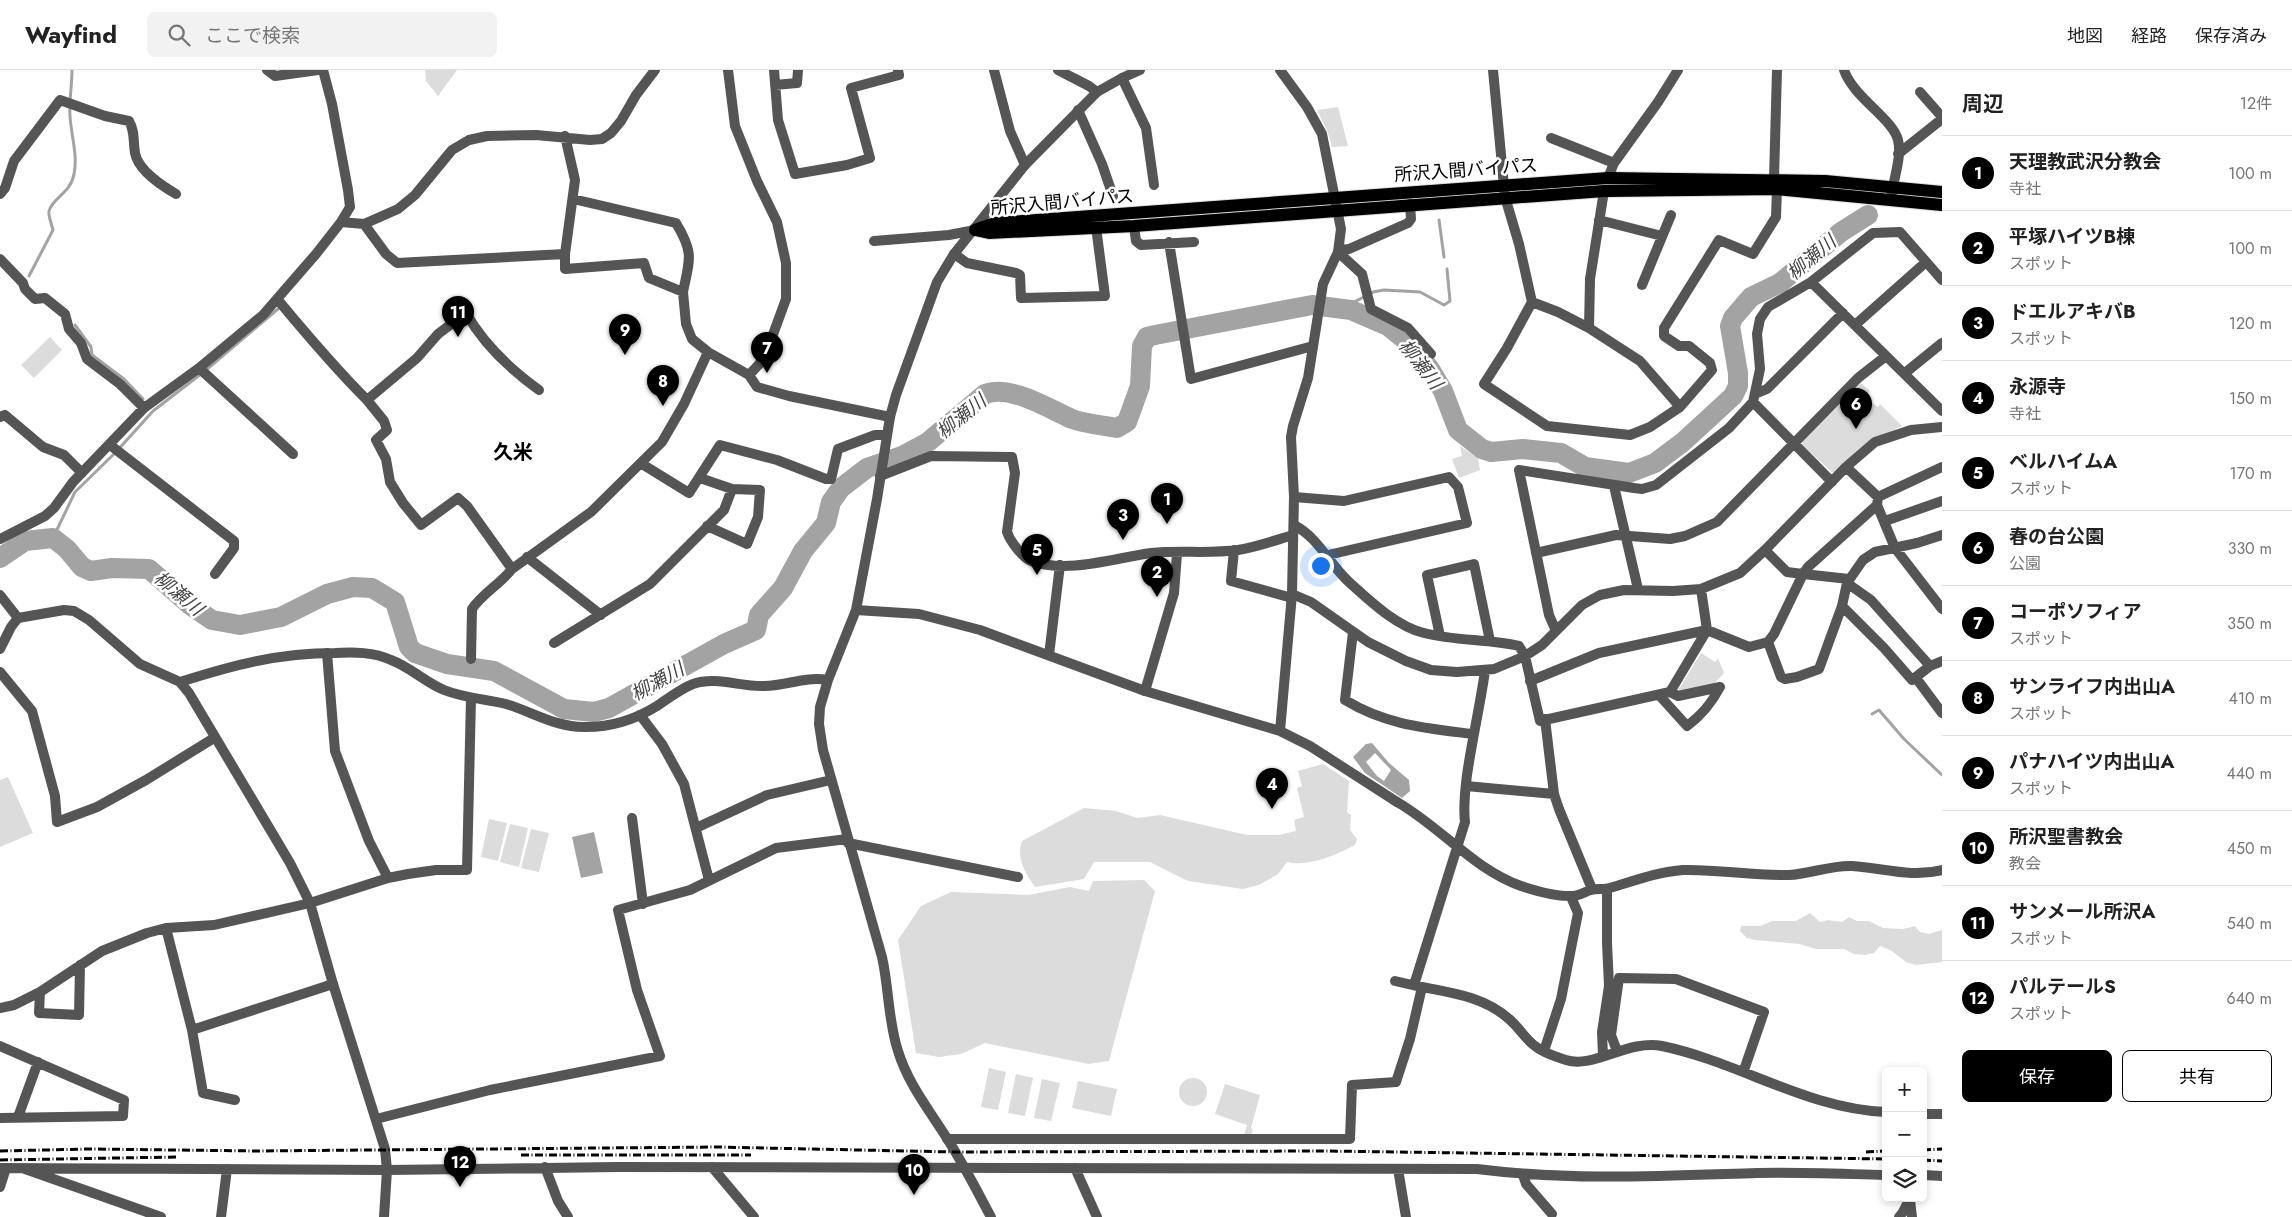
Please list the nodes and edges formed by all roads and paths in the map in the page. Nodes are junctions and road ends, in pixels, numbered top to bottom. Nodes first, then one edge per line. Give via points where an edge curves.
1 (266, 70) edge
2 (318, 70) edge
3 (323, 70) edge
4 (655, 70) edge
5 (728, 70) edge
6 (774, 70) edge
7 (798, 70) edge
8 (898, 70) edge
9 (994, 70) edge
10 (1058, 70) edge
11 (1140, 70) edge
12 (1280, 70) edge
13 (1494, 70) edge
14 (1678, 70) edge
15 (1777, 70) edge
16 (1844, 70) edge
17 (1122, 78) junction
18 (775, 85) junction
19 (1097, 92) junction
20 (1920, 92) dead end
21 (1078, 110) junction
22 (1942, 118) edge
23 (565, 136) junction
24 (1551, 138) dead end
25 (1898, 154) junction
26 (1614, 163) junction
27 (1025, 165) junction
28 (1608, 178) junction
29 (1776, 184) junction
30 (1154, 185) dead end
31 (1604, 190) junction
32 (1504, 191) junction
33 (1942, 192) edge
34 (1892, 193) junction
35 (0, 194) edge
36 (176, 194) dead end
37 (1113, 196) dead end
38 (573, 199) junction
39 (1337, 204) junction
40 (1410, 204) junction
41 (1942, 205) edge
42 (1671, 215) dead end
43 (1599, 220) junction
44 (341, 222) junction
45 (364, 224) junction
46 (1134, 226) junction
47 (1096, 227) junction
48 (975, 230) junction
49 (1662, 236) junction
50 (874, 241) dead end
51 (1169, 242) junction
52 (1194, 242) dead end
53 (1339, 251) junction
54 (565, 254) junction
55 (954, 254) junction
56 (0, 259) edge
57 (1926, 262) junction
58 (1942, 280) edge
59 (1811, 282) junction
60 (1642, 285) dead end
61 (684, 292) junction
62 (278, 300) junction
63 (1532, 302) junction
64 (1843, 314) junction
65 (1855, 325) junction
66 (1589, 328) junction
67 (1942, 343) edge
68 (1313, 346) junction
69 (708, 352) junction
70 (1431, 354) dead end
71 (1886, 356) junction
72 (199, 368) junction
73 (1905, 373) junction
74 (749, 374) junction
75 (539, 390) dead end
76 (1754, 398) junction
77 (367, 400) junction
78 (1680, 407) junction
79 (144, 408) junction
80 (1942, 411) edge
81 (890, 417) junction
82 (0, 418) edge
83 (1942, 427) edge
84 (887, 435) junction
85 (1794, 444) junction
86 (115, 449) junction
87 (293, 454) dead end
88 (642, 464) junction
89 (1846, 467) junction
90 (1942, 467) edge
91 (82, 473) junction
92 (881, 474) junction
93 (700, 478) junction
94 (1832, 482) junction
95 (1614, 486) junction
96 (732, 489) junction
97 (1294, 497) junction
98 (1878, 501) junction
99 (1942, 501) edge
100 (1885, 521) junction
101 (707, 526) junction
102 (1294, 530) junction
103 (1626, 535) junction
104 (1942, 535) edge
105 (0, 539) edge
106 (1895, 548) junction
107 (1234, 550) junction
108 (1765, 550) junction
109 (1536, 553) junction
110 (1177, 554) junction
111 (1328, 555) junction
112 (527, 557) junction
113 (1060, 565) junction
114 (512, 569) junction
115 (215, 574) dead end
116 (1803, 574) junction
117 (1848, 581) junction
118 (1701, 589) junction
119 (1638, 590) junction
120 (0, 595) edge
121 (1292, 596) junction
122 (1842, 606) junction
123 (856, 610) junction
124 (1942, 610) edge
125 (601, 615) junction
126 (18, 618) junction
127 (1707, 630) junction
128 (1556, 631) junction
129 (1353, 632) junction
130 (1440, 636) junction
131 (1490, 641) junction
132 (1768, 642) junction
133 (554, 643) dead end
134 (0, 649) edge
135 (327, 653) junction
136 (1049, 655) junction
137 (1525, 656) junction
138 (471, 659) dead end
139 (1942, 661) edge
140 (1930, 666) junction
141 (1485, 671) junction
142 (0, 672) edge
143 (1916, 678) junction
144 (828, 680) junction
145 (1530, 681) junction
146 (180, 682) junction
147 (1144, 691) junction
148 (1670, 692) junction
149 (1659, 694) junction
150 (470, 698) junction
151 (1942, 712) edge
152 (640, 715) junction
153 (1545, 720) junction
154 (1280, 731) junction
155 (1472, 734) junction
156 (214, 738) junction
157 (831, 780) junction
158 (1466, 786) junction
159 (1554, 794) junction
160 (632, 818) dead end
161 (696, 828) junction
162 (848, 841) junction
163 (1458, 846) junction
164 (1942, 870) edge
165 (388, 878) junction
166 (1018, 878) dead end
167 (709, 880) junction
168 (1592, 889) junction
169 (1608, 889) junction
170 (1571, 897) junction
171 (310, 904) junction
172 (643, 904) junction
173 (166, 928) junction
174 (80, 965) junction
175 (1395, 981) dead end
176 (333, 984) junction
177 (1418, 986) junction
178 (40, 992) junction
179 (0, 1008) edge
180 (192, 1030) junction
181 (0, 1046) edge
182 (1544, 1051) junction
183 (1617, 1051) junction
184 (1603, 1056) junction
185 (38, 1062) junction
186 (1744, 1070) junction
187 (234, 1100) dead end
188 (1882, 1112) edge
189 (1927, 1114) edge
190 (1942, 1114) edge
191 (18, 1117) junction
192 (0, 1118) edge
193 (376, 1119) junction
194 (947, 1139) junction
195 (20, 1167) junction
196 (546, 1167) junction
197 (712, 1167) junction
198 (3, 1168) edge
199 (965, 1168) junction
200 (1075, 1168) junction
201 (228, 1169) junction
202 (1398, 1169) junction
203 (387, 1170) junction
204 (1523, 1175) junction
205 (1882, 1175) edge
206 (1927, 1175) edge
207 (1942, 1176) edge
208 (0, 1188) edge
209 (1908, 1202) edge
210 (1910, 1202) edge
211 (147, 1215) edge
212 (1550, 1216) edge
213 (161, 1217) edge
214 (221, 1217) edge
215 (384, 1217) edge
216 (568, 1217) edge
217 (754, 1217) edge
218 (991, 1217) edge
219 (1096, 1217) edge
220 (1406, 1217) edge
221 (1899, 1217) edge
222 (1912, 1217) edge

1 - 2 street via 275,76
3 - 44 street via 348,190 350,207
4 - 23 street via 611,134 590,140
5 - 74 street via 735,126 777,222 786,263 786,299 764,359
6 - 18 street
7 - 18 street via 797,83
8 - 18 street via 899,75 851,88 870,158 795,174 778,120
9 - 27 street via 1010,131
10 - 19 street
11 - 17 street
12 - 39 street via 1308,107 1322,134
13 - 32 street
14 - 26 street
15 - 29 street
16 - 25 street via 1852,86 1896,134
17 - 19 street
17 - 30 street via 1146,128
19 - 21 street
20 - 22 street
21 - 27 street
21 - 37 street
22 - 25 street
23 - 38 street via 575,180
23 - 45 street via 487,136 460,144 415,195 398,209
24 - 26 street
25 - 34 street
26 - 28 street
27 - 48 street
28 - 29 main road, 所沢入間バイパス
28 - 32 main road, 所沢入間バイパス
29 - 31 main road, 所沢入間バイパス
29 - 34 main road, 所沢入間バイパス
29 - 78 street via 1776,217 1753,254 1719,240 1664,328 1664,336 1679,346 1689,346 1710,363 1712,370
31 - 32 main road, 所沢入間バイパス
31 - 43 street
32 - 39 main road, 所沢入間バイパス
32 - 40 main road, 所沢入間バイパス
32 - 63 street via 1520,244
33 - 34 main road, 所沢入間バイパス
34 - 41 main road, 所沢入間バイパス
35 - 36 street via 14,161 60,100 129,121 138,161 158,184
38 - 54 street
38 - 61 street via 676,222 690,250
39 - 40 main road, 所沢入間バイパス
39 - 46 main road, 所沢入間バイパス
39 - 48 main road, 所沢入間バイパス via 995,223
39 - 53 street via 1341,229
40 - 53 street via 1411,219 1408,223
42 - 49 street
43 - 49 street
43 - 66 street via 1590,279
44 - 45 street
44 - 62 street
45 - 54 street via 386,254 397,263
46 - 47 main road, 所沢入間バイパス
46 - 51 street via 1138,244
47 - 48 main road, 所沢入間バイパス via 989,233
47 - 55 street via 1105,296 1021,298 1020,276 1016,273 967,263
48 - 50 street
48 - 55 street
49 - 60 street
51 - 52 street
51 - 68 street via 1191,379
53 - 68 street via 1321,290
53 - 70 street via 1362,274 1371,309 1408,328
54 - 61 street via 566,269 644,263 649,278
55 - 81 street via 932,293
56 - 79 street via 35,299 45,298 65,314 69,329 81,343 87,359 120,384
57 - 58 street
57 - 59 street via 1900,232 1873,233
57 - 65 street
59 - 64 street
59 - 76 street via 1768,307 1760,319 1757,334 1760,369
61 - 69 street via 689,332 692,339
62 - 72 street
62 - 77 street
63 - 66 street
63 - 78 street via 1508,348 1484,384 1547,426 1611,435 1630,435 1650,427
64 - 65 street
64 - 76 street
65 - 71 street
66 - 78 street via 1640,361
67 - 73 street
68 - 97 street via 1308,378 1293,426
69 - 74 street
69 - 88 street via 668,433
71 - 73 street
71 - 85 street via 1858,378
72 - 79 street
72 - 87 street
73 - 80 street
74 - 81 street via 757,387 763,390
75 - 77 street via 490,348 466,313 438,334 417,358
76 - 85 street
76 - 95 street via 1729,428 1656,485 1642,489
77 - 114 street via 387,430 376,440 386,459 390,482 421,525 458,498
79 - 86 street
81 - 84 street
82 - 91 street via 5,416 43,447 64,455
83 - 89 street via 1919,428 1875,442
84 - 92 street
84 - 93 street via 875,435 838,449 831,479 720,445
85 - 94 street
85 - 103 street via 1717,522 1685,536
86 - 91 street
86 - 115 street via 234,541 234,548
88 - 93 street via 689,493
88 - 112 street via 591,512
89 - 94 street
89 - 98 street
90 - 98 street
91 - 105 street via 45,516
92 - 113 street via 931,456 1012,457 1014,473 1009,538 1031,561
92 - 123 street
93 - 96 street
94 - 108 street
95 - 103 street
95 - 109 street via 1519,470
96 - 101 street via 724,510
96 - 101 street via 760,490 758,517 747,544
97 - 102 street
97 - 111 street via 1344,501 1449,477 1458,486 1467,523
98 - 100 street
98 - 116 street
99 - 100 street
100 - 106 street
101 - 125 street via 650,584
102 - 107 street
102 - 111 street via 1311,537
102 - 121 street
103 - 109 street
103 - 119 street
104 - 106 street
106 - 117 street via 1875,552 1863,560
106 - 124 street
107 - 110 street
107 - 121 street via 1232,581
108 - 116 street via 1787,572
108 - 118 street via 1740,573
109 - 128 street via 1548,615
110 - 113 street via 1152,553 1111,562
110 - 147 street via 1174,593
111 - 130 street via 1347,581 1384,612 1412,629
112 - 114 street
112 - 125 street
113 - 136 street
114 - 138 street via 472,610
116 - 117 street
116 - 132 street
117 - 122 street
117 - 140 street via 1871,600
118 - 119 street
118 - 127 street
119 - 128 street via 1610,592 1592,599
120 - 126 street
121 - 129 street via 1312,602
121 - 154 street
122 - 132 street via 1819,669 1785,679
122 - 143 street via 1912,680
123 - 136 street via 919,614 980,630
123 - 144 street
125 - 133 street
126 - 134 street
126 - 146 street via 74,611 140,664
127 - 132 street via 1749,648
127 - 145 street via 1599,653
127 - 148 street
128 - 137 street
129 - 141 street via 1392,655 1431,670
129 - 155 street via 1344,700 1383,720
130 - 131 street
130 - 131 street via 1427,575 1474,564
131 - 137 street via 1519,646
135 - 146 street via 260,659
135 - 150 street via 354,652 392,660 434,685
135 - 165 street via 335,751 369,840
136 - 147 street
137 - 141 street
137 - 145 street
139 - 140 street
140 - 143 street
141 - 155 street
142 - 156 street via 32,711 55,796 57,822 97,807
143 - 151 street
144 - 152 street via 816,678 767,686 701,682 686,687
144 - 157 street via 819,724
145 - 153 street via 1540,721
146 - 156 street
147 - 154 street
148 - 149 street
148 - 149 street via 1678,696 1720,687 1712,703 1687,726
149 - 153 street
150 - 152 street via 504,704 564,725 580,727 610,725
150 - 165 street via 467,870 425,871
152 - 161 street via 662,744 684,784
153 - 159 street
154 - 163 street via 1310,746 1415,812
155 - 158 street
156 - 171 street via 290,863
157 - 161 street via 767,795
157 - 162 street
158 - 159 street
158 - 163 street via 1465,822
159 - 168 street
160 - 172 street
161 - 167 street
162 - 166 street
162 - 167 street via 776,848
162 - 194 street via 882,957 898,1052 914,1087
163 - 170 street via 1476,863 1522,887
163 - 177 street
164 - 169 street via 1905,874 1852,866 1790,875 1683,870
165 - 171 street
167 - 172 street via 690,890
168 - 169 street
168 - 170 street
169 - 184 street via 1609,986 1602,1032
170 - 182 street via 1578,913 1561,999
171 - 173 street via 214,925
171 - 176 street
172 - 193 street via 618,910 637,990 660,1056 490,1090
173 - 174 street via 120,942
173 - 180 street
174 - 178 street
174 - 178 street via 80,1014 39,1013
175 - 177 street
176 - 180 street
176 - 193 street
177 - 182 street via 1465,995 1488,1004 1510,1019 1535,1047
177 - 194 street via 1410,1039 1396,1082 1352,1085 1350,1139
178 - 179 street
180 - 187 street via 203,1093
181 - 185 street
182 - 184 street via 1578,1062
183 - 184 street
183 - 186 street via 1643,1045 1659,1046
183 - 186 street via 1611,1035 1620,978 1676,980 1764,1012
185 - 191 street
185 - 191 street via 124,1100 123,1116
186 - 188 street via 1799,1094 1851,1109
189 - 190 street
191 - 192 street
193 - 203 street
194 - 199 street
195 - 198 street
195 - 201 street
195 - 211 street
196 - 197 street
196 - 203 street
196 - 216 street via 558,1201
197 - 199 street
197 - 217 street
198 - 208 street
199 - 200 street
199 - 218 street
200 - 202 street
200 - 219 street
201 - 203 street
201 - 214 street
202 - 204 street via 1477,1168
202 - 220 street
203 - 215 street
204 - 205 street via 1639,1178 1759,1173
204 - 212 street
206 - 207 street
209 - 221 street
210 - 222 street
211 - 213 street

